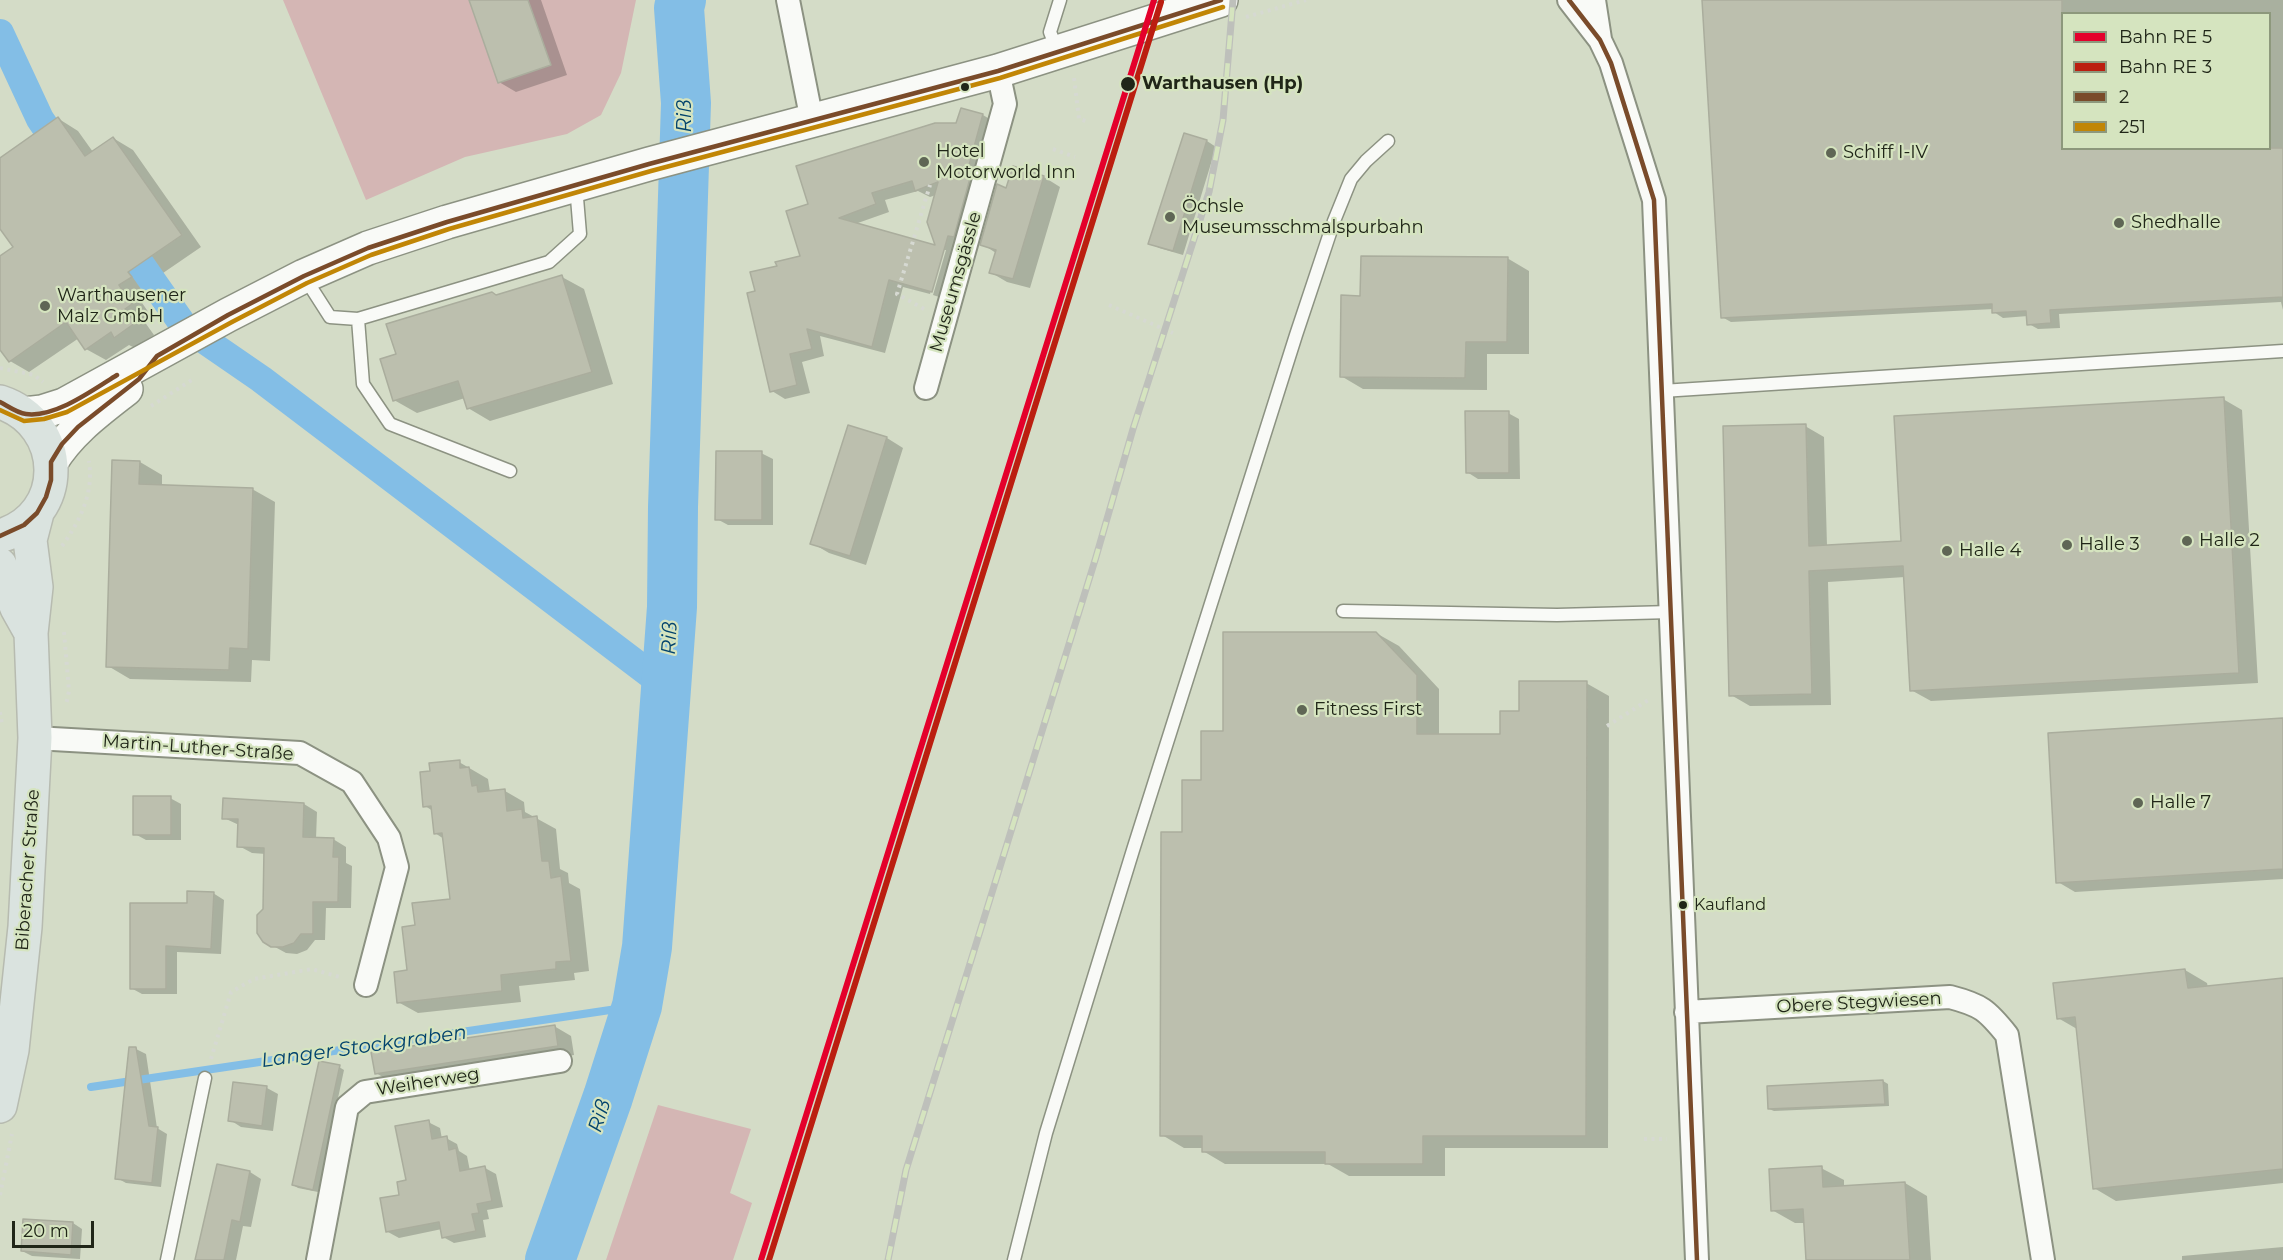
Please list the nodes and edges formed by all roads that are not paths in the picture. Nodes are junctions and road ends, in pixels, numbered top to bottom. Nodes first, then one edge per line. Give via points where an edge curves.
1 (788, 0) edge
2 (1060, 0) edge
3 (1221, 0) edge
4 (1569, 0) edge
5 (1594, 0) edge
6 (1600, 40) junction
7 (1054, 42) junction
8 (998, 71) junction
9 (812, 122) junction
10 (1388, 141) dead end
11 (576, 185) junction
12 (304, 276) junction
13 (358, 319) junction
14 (2283, 351) edge
15 (157, 356) junction
16 (926, 388) dead end
17 (1662, 391) junction
18 (12, 408) edge
19 (51, 462) junction
20 (510, 471) dead end
21 (37, 513) junction
22 (0, 536) edge
23 (0, 565) edge
24 (1343, 611) dead end
25 (1671, 612) junction
26 (31, 633) junction
27 (47, 739) junction
28 (366, 985) road end
29 (1686, 1012) junction
30 (560, 1061) dead end
31 (205, 1078) dead end
32 (0, 1106) edge
33 (167, 1260) edge
34 (318, 1260) edge
35 (1014, 1260) edge
36 (1697, 1260) edge
37 (2043, 1260) edge

1 - 9 street
2 - 7 lane
3 - 7 main road
4 - 6 street
5 - 6 street
6 - 17 street via 1611,63 1654,200
7 - 8 main road
8 - 9 main road
8 - 16 street, Museumsgässle via 1005,104
9 - 11 main road
10 - 35 lane via 1351,179 1334,220 1129,861 1046,1133
11 - 12 main road via 368,248
11 - 13 lane via 580,234 549,262
12 - 13 lane via 330,317
12 - 15 main road
13 - 20 lane via 363,384 390,424
14 - 17 lane
15 - 18 main road via 64,405 42,412
15 - 19 main road via 139,379 78,427
17 - 25 street
18 - 19 main road via 38,427
19 - 21 main road, Biberacher Straße via 51,480
21 - 22 main road via 24,525
21 - 26 main road, Biberacher Straße via 30,540 36,587
23 - 26 main road, Biberacher Straße
24 - 25 lane via 1557,615
25 - 29 street
26 - 27 main road, Biberacher Straße
27 - 28 street, Martin-Luther-Straße via 300,753 352,782 389,838 397,867
27 - 32 main road, Biberacher Straße via 12,1050
29 - 36 street
29 - 37 street, Obere Stegwiesen via 1950,998 1974,1003 1991,1014 2007,1035
30 - 34 street, Weiherweg via 365,1092 347,1107
31 - 33 lane

